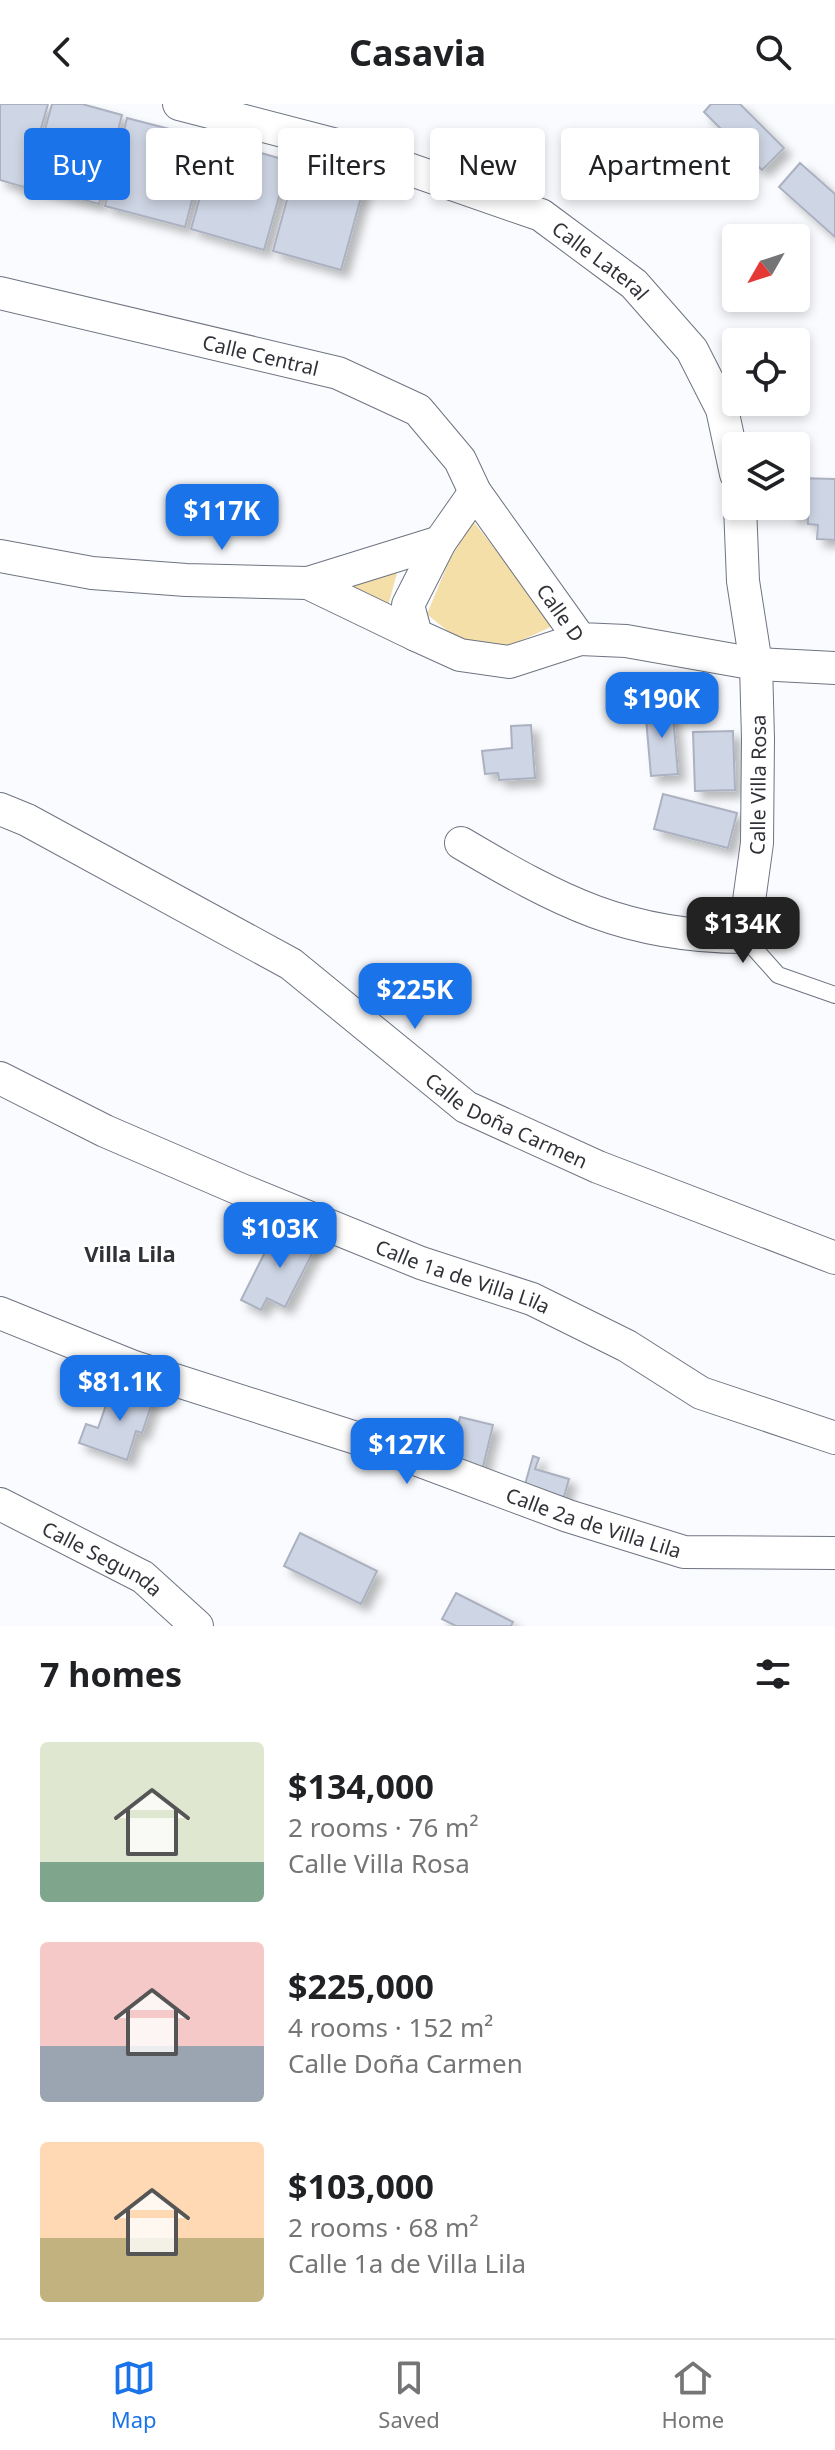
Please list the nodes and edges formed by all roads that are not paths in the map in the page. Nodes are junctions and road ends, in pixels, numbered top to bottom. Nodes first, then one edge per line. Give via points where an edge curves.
1 (179, 104) edge
2 (0, 293) edge
3 (727, 432) edge
4 (475, 492) junction
5 (741, 520) edge
6 (440, 542) junction
7 (0, 556) edge
8 (308, 583) junction
9 (416, 635) junction
10 (580, 639) junction
11 (756, 664) junction
12 (835, 668) edge
13 (0, 809) edge
14 (461, 843) dead end
15 (744, 937) junction
16 (835, 995) edge
17 (0, 1078) edge
18 (835, 1258) edge
19 (0, 1313) edge
20 (835, 1438) edge
21 (0, 1504) edge
22 (835, 1553) edge
23 (197, 1626) edge

1 - 3 street, Calle Lateral via 348,148 541,215 634,284 692,350 722,409
2 - 4 street, Calle Central via 338,373 418,410 460,460
4 - 6 street
4 - 10 street, Calle D
5 - 11 street via 743,581
6 - 8 street
6 - 9 street via 408,605
7 - 8 street via 92,573
8 - 9 street
9 - 10 street via 460,655 509,662
10 - 11 street, Calle D via 626,641
11 - 12 street, Calle D
11 - 15 street, Calle Villa Rosa via 757,843
13 - 18 street, Calle Doña Carmen via 291,964 466,1107 555,1149
14 - 15 street via 535,887 622,924 696,937
15 - 16 lane via 778,975
17 - 20 street, Calle 1a de Villa Lila via 244,1191 421,1263 532,1299 627,1346 701,1393
19 - 22 street, Calle 2a de Villa Lila via 134,1367 684,1552
21 - 23 street, Calle Segunda via 143,1577

